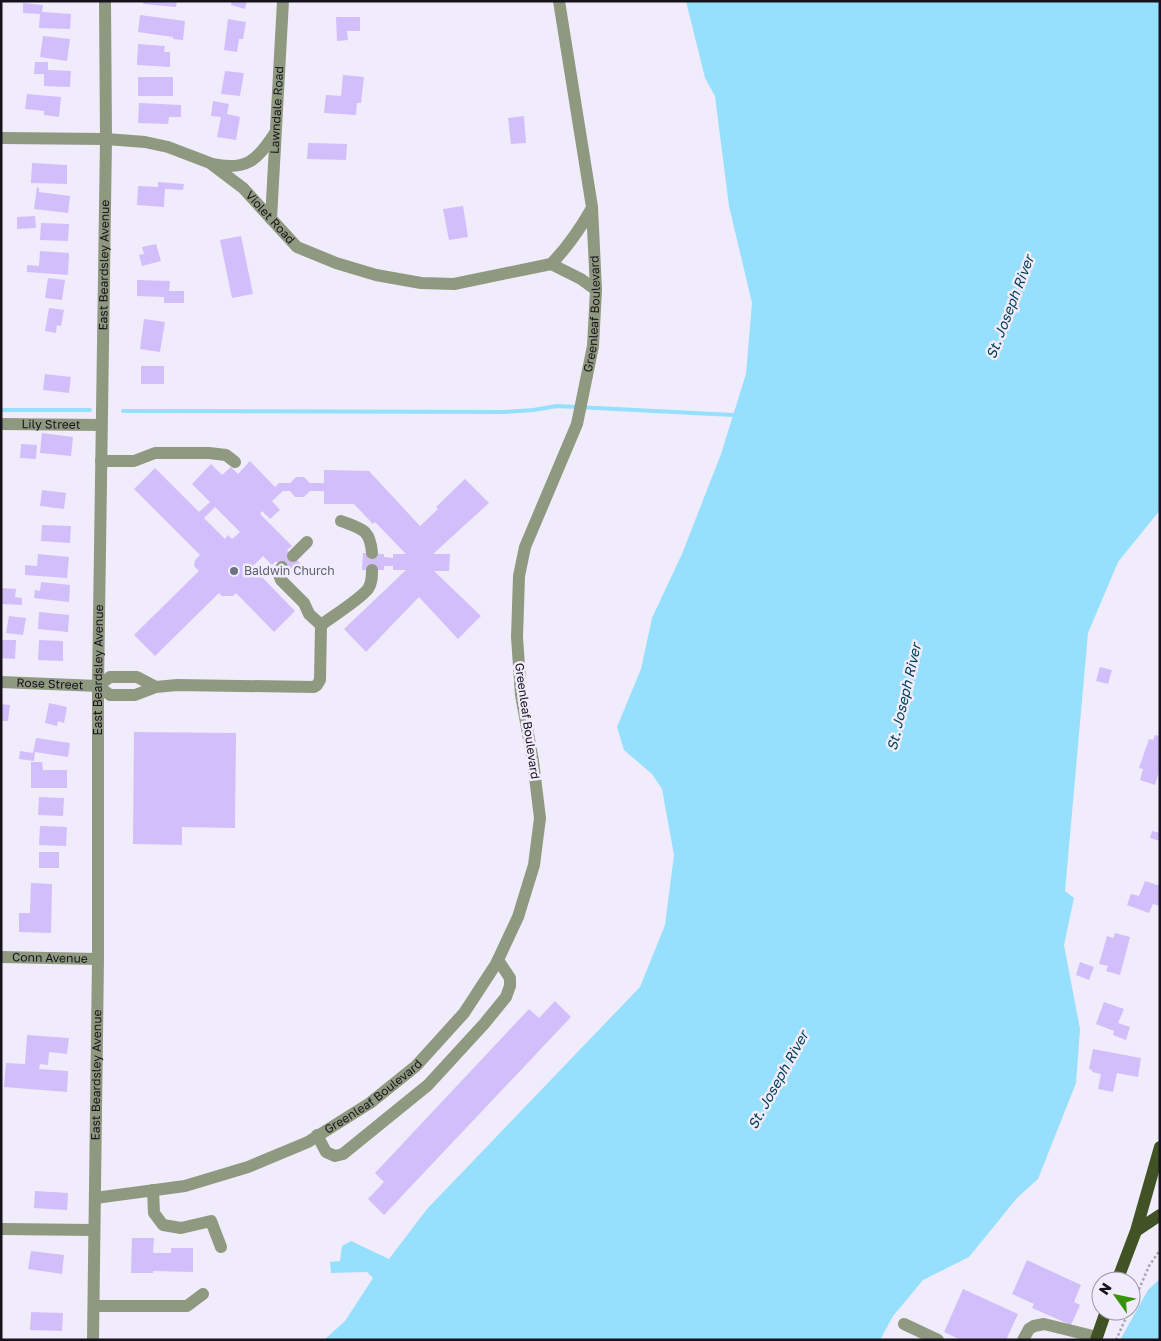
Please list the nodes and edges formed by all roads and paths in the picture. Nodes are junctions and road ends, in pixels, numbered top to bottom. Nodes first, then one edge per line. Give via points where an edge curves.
1 (105, 1) edge
2 (283, 1) edge
3 (559, 1) edge
4 (276, 131) junction
5 (1, 138) edge
6 (106, 139) junction
7 (210, 163) junction
8 (592, 207) junction
9 (271, 219) junction
10 (551, 264) junction
11 (596, 290) junction
12 (1, 424) edge
13 (101, 425) junction
14 (101, 461) junction
15 (235, 462) dead end
16 (341, 521) dead end
17 (306, 542) dead end
18 (372, 553) dead end
19 (293, 556) dead end
20 (282, 567) dead end
21 (372, 570) dead end
22 (321, 625) junction
23 (1, 682) edge
24 (98, 686) junction
25 (156, 687) junction
26 (1, 957) edge
27 (98, 959) junction
28 (498, 960) junction
29 (318, 1136) junction
30 (1159, 1151) edge
31 (152, 1190) junction
32 (95, 1198) junction
33 (1160, 1215) edge
34 (1, 1229) edge
35 (94, 1230) junction
36 (1136, 1231) junction
37 (221, 1247) dead end
38 (1160, 1250) edge
39 (1121, 1271) edge
40 (1141, 1284) edge
41 (203, 1294) dead end
42 (94, 1306) junction
43 (1103, 1321) edge
44 (1125, 1321) edge
45 (904, 1324) dead end
46 (1097, 1338) edge
47 (93, 1340) edge
48 (938, 1340) edge
49 (1023, 1340) edge
50 (1116, 1340) edge

1 - 6 street, East Beardsley Avenue
2 - 4 street, Lawndale Road
3 - 8 street, Greenleaf Boulevard
4 - 7 street via 262,152 246,164 227,167
4 - 9 street, Lawndale Road
5 - 6 street, Violet Road
6 - 7 street, Violet Road via 168,147
6 - 13 street, East Beardsley Avenue
7 - 9 street, Violet Road via 242,188
8 - 10 street via 578,232
8 - 11 street, Greenleaf Boulevard
9 - 10 street, Violet Road via 297,247 376,275 421,283 454,284
10 - 11 street
11 - 28 street, Greenleaf Boulevard via 593,346 577,424 526,547 519,576 517,637 521,686 540,818 534,865 518,917
12 - 13 street, Lily Street
13 - 14 street, East Beardsley Avenue
14 - 15 street via 134,461 155,453 209,453 226,455
14 - 24 street, East Beardsley Avenue
16 - 18 street via 364,530 371,542
17 - 19 street
20 - 22 street via 278,572 281,580
21 - 22 street via 372,581 367,589
22 - 25 street via 320,680 314,687
23 - 24 street, Rose Street
24 - 25 street via 110,695 135,695
24 - 25 street via 110,677 137,677
24 - 27 street, East Beardsley Avenue
26 - 27 street, Conn Avenue
27 - 32 street, East Beardsley Avenue
28 - 29 street, Greenleaf Boulevard via 464,1013 416,1066 370,1103
28 - 29 street via 510,978 506,997 428,1085 343,1154 335,1156 326,1152
29 - 31 street, Greenleaf Boulevard via 248,1167 185,1186
30 - 36 main road
31 - 32 street, Greenleaf Boulevard
31 - 37 street via 154,1212 163,1225 181,1228 211,1221
32 - 35 street, East Beardsley Avenue
33 - 36 main road
34 - 35 street
35 - 42 street, East Beardsley Avenue
36 - 39 main road
38 - 40 path
41 - 42 street via 186,1306
42 - 47 street, East Beardsley Avenue
43 - 46 main road
44 - 50 path
45 - 48 street
46 - 49 street via 1044,1324 1028,1329

